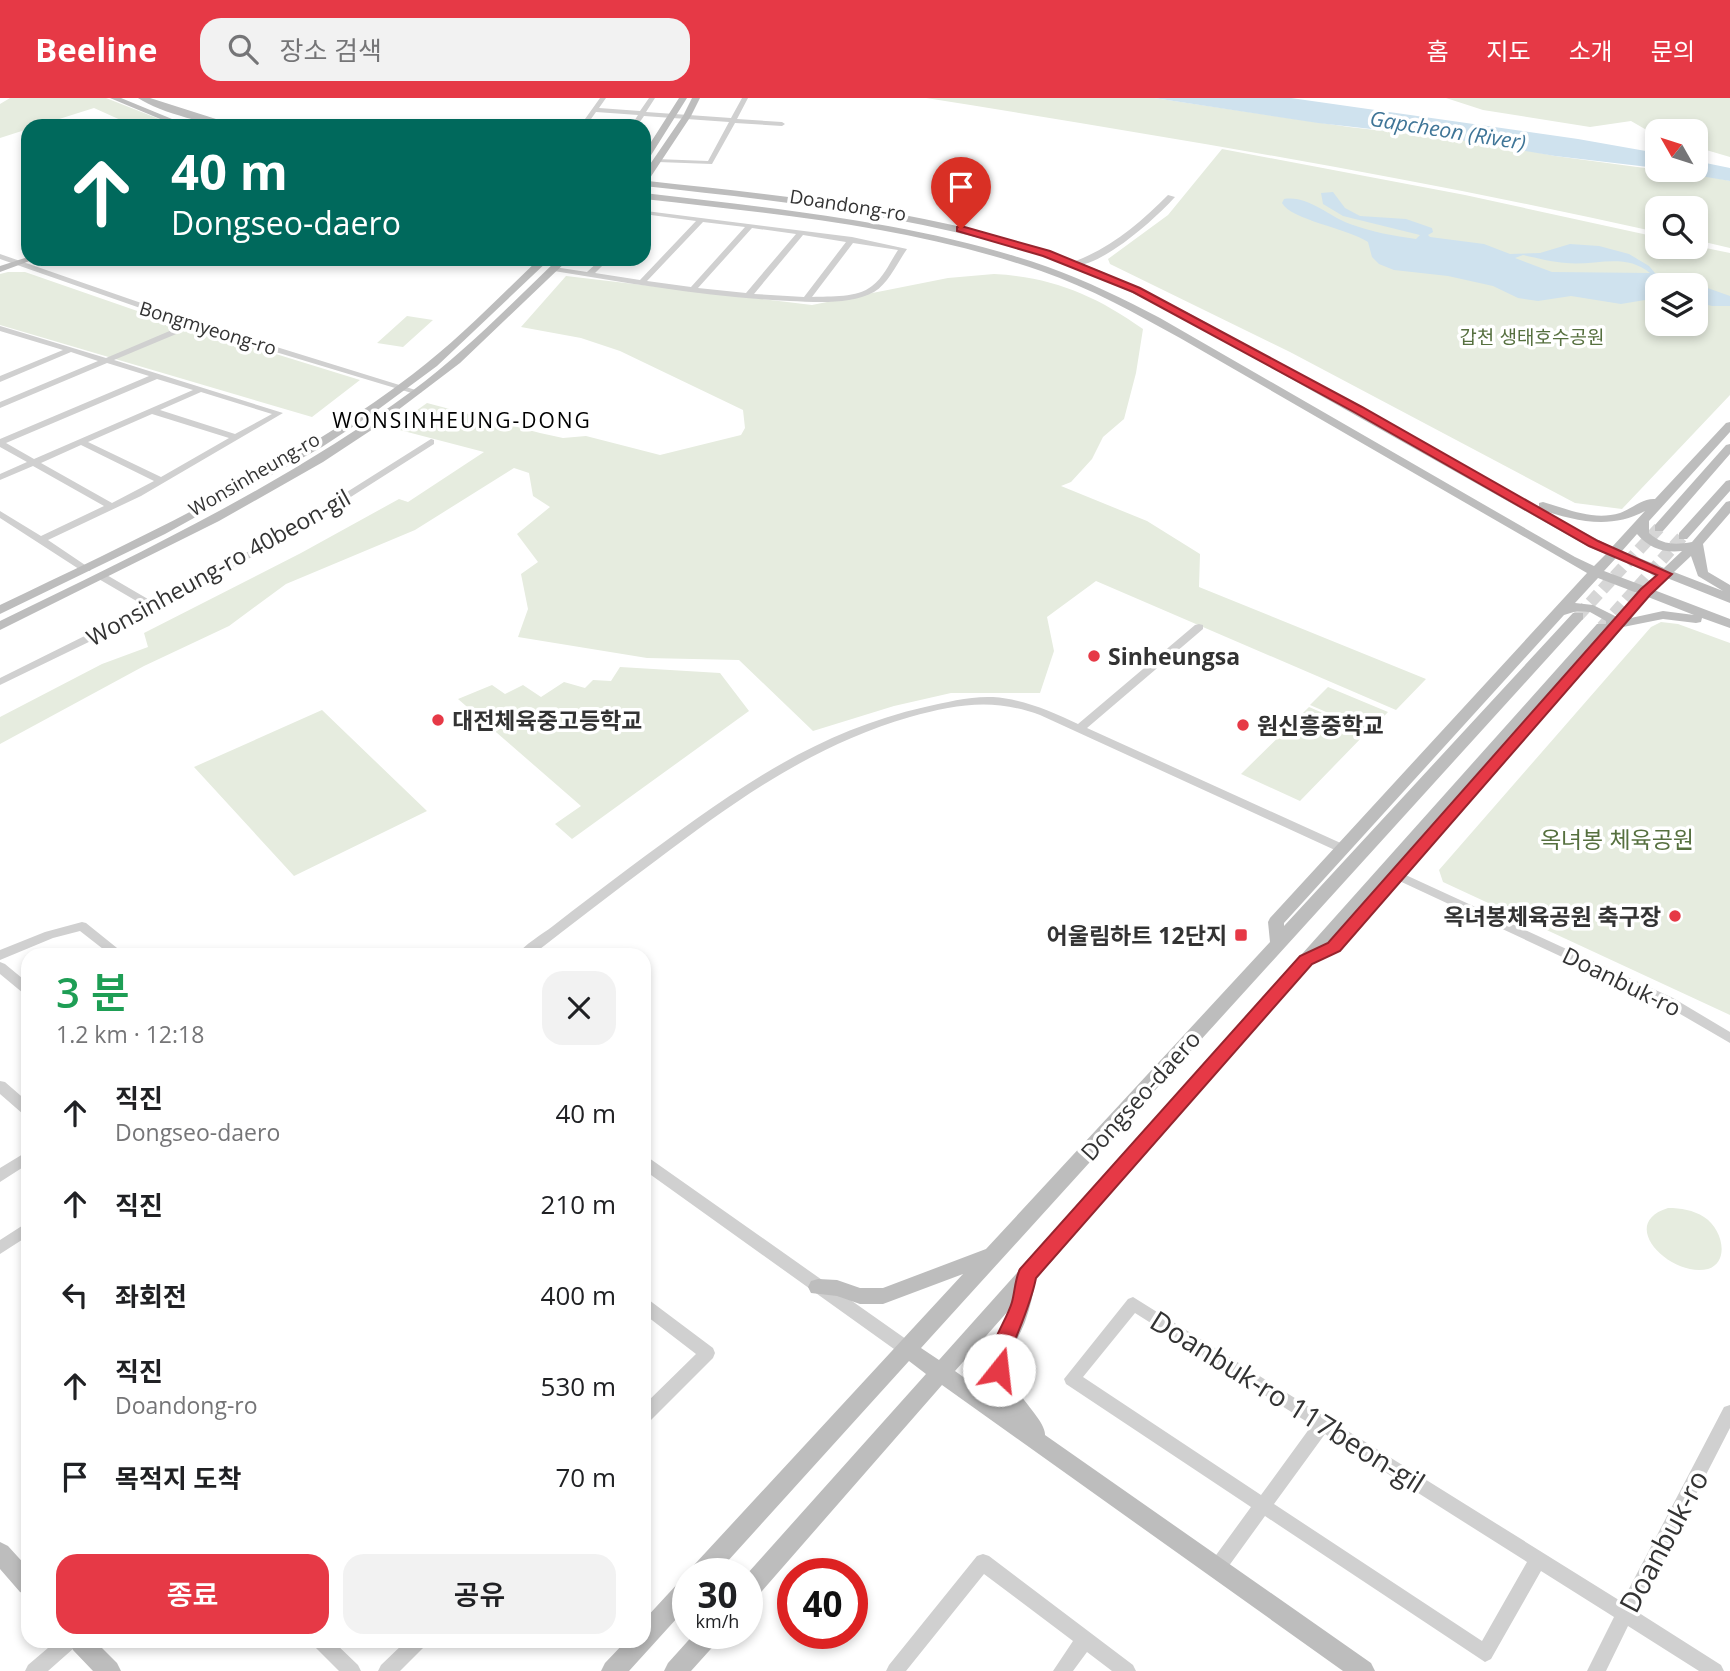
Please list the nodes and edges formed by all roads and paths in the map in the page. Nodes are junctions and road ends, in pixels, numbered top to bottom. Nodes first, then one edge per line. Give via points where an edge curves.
1 (114, 98) edge
2 (142, 98) edge
3 (603, 98) edge
4 (652, 98) edge
5 (683, 98) edge
6 (696, 98) edge
7 (745, 98) edge
8 (594, 110) junction
9 (643, 113) junction
10 (674, 115) junction
11 (687, 116) junction
12 (167, 119) edge
13 (207, 119) edge
14 (588, 119) edge
15 (639, 119) edge
16 (734, 119) junction
17 (782, 124) dead end
18 (651, 150) edge
19 (658, 160) junction
20 (651, 171) edge
21 (651, 183) edge
22 (651, 196) edge
23 (1171, 197) dead end
24 (651, 216) edge
25 (701, 220) junction
26 (750, 226) junction
27 (801, 232) junction
28 (852, 239) junction
29 (0, 256) edge
30 (21, 260) edge
31 (15, 262) junction
32 (21, 264) edge
33 (1076, 264) junction
34 (0, 266) edge
35 (26, 266) edge
36 (547, 266) edge
37 (547, 266) edge
38 (557, 266) edge
39 (597, 266) edge
40 (589, 274) junction
41 (643, 281) junction
42 (695, 288) junction
43 (749, 295) junction
44 (806, 300) junction
45 (193, 324) junction
46 (0, 328) edge
47 (70, 350) junction
48 (109, 361) junction
49 (156, 376) junction
50 (0, 380) edge
51 (402, 387) junction
52 (199, 390) junction
53 (418, 391) junction
54 (25, 395) junction
55 (0, 405) edge
56 (150, 411) junction
57 (1730, 425) edge
58 (237, 438) junction
59 (80, 442) junction
60 (431, 442) dead end
61 (0, 443) edge
62 (1730, 447) edge
63 (33, 462) junction
64 (0, 477) edge
65 (160, 480) junction
66 (1730, 484) edge
67 (1670, 489) junction
68 (1515, 497) junction
69 (1730, 505) edge
70 (112, 507) junction
71 (0, 514) edge
72 (1643, 520) junction
73 (1659, 528) tunnel mouth
74 (1683, 536) tunnel mouth
75 (41, 540) junction
76 (1697, 544) junction
77 (1613, 553) junction
78 (86, 569) junction
79 (1595, 572) junction
80 (1665, 574) junction
81 (101, 576) junction
82 (1730, 590) edge
83 (1646, 592) junction
84 (1730, 599) edge
85 (153, 606) junction
86 (0, 610) edge
87 (1578, 616) tunnel mouth
88 (1708, 616) junction
89 (1553, 617) junction
90 (1730, 624) edge
91 (0, 626) edge
92 (1199, 627) dead end
93 (1610, 629) junction
94 (0, 682) edge
95 (1080, 728) junction
96 (1341, 848) junction
97 (1397, 875) junction
98 (1278, 944) junction
99 (111, 948) edge
100 (533, 948) edge
101 (0, 955) edge
102 (1306, 960) junction
103 (0, 967) edge
104 (21, 984) edge
105 (1730, 1038) edge
106 (0, 1086) edge
107 (21, 1104) edge
108 (21, 1162) edge
109 (651, 1166) edge
110 (0, 1176) edge
111 (21, 1233) edge
112 (0, 1248) edge
113 (995, 1254) junction
114 (1027, 1275) junction
115 (818, 1287) junction
116 (651, 1310) edge
117 (907, 1349) junction
118 (941, 1374) junction
119 (651, 1409) edge
120 (1730, 1412) edge
121 (1323, 1423) junction
122 (1059, 1457) junction
123 (1263, 1506) junction
124 (0, 1553) edge
125 (716, 1558) edge
126 (1538, 1559) junction
127 (1217, 1568) junction
128 (763, 1573) edge
129 (21, 1576) edge
130 (672, 1606) edge
131 (1625, 1613) junction
132 (651, 1629) edge
133 (1085, 1640) junction
134 (61, 1648) edge
135 (87, 1648) edge
136 (328, 1648) edge
137 (411, 1648) edge
138 (634, 1648) edge
139 (696, 1649) edge
140 (1485, 1653) joint
141 (1707, 1669) edge
142 (34, 1671) edge
143 (108, 1671) edge
144 (352, 1671) edge
145 (387, 1671) edge
146 (613, 1671) edge
147 (676, 1671) edge
148 (895, 1671) edge
149 (1062, 1671) edge
150 (1127, 1671) edge
151 (1363, 1671) edge
152 (1595, 1671) edge

1 - 12 street
2 - 13 street
3 - 8 street
4 - 9 street
5 - 10 street
6 - 11 street
7 - 16 street
8 - 9 street
8 - 14 street
9 - 10 street
9 - 15 street
10 - 11 street
10 - 18 street
11 - 16 street
11 - 19 street
16 - 17 street
16 - 19 street via 710,163
19 - 20 street
21 - 33 street, Doandong-ro via 865,210 943,225
22 - 79 street, Doandong-ro via 870,224 1046,269 1158,321
23 - 33 street via 1110,248
24 - 25 street
25 - 26 street
25 - 41 street
26 - 27 street
26 - 42 street
27 - 28 street
27 - 43 street
28 - 44 street
28 - 44 street via 903,249 869,292
29 - 31 street, Bongmyeong-ro
30 - 31 street
31 - 32 street, Bongmyeong-ro
31 - 34 street
33 - 68 street, Doandong-ro via 1187,316
35 - 45 street, Bongmyeong-ro
36 - 51 street, Wonsinheung-ro
37 - 53 street, Wonsinheung-ro via 481,338
38 - 40 street
39 - 40 street
40 - 41 street
41 - 42 street
42 - 43 street
43 - 44 street
45 - 48 street
45 - 51 street, Bongmyeong-ro
46 - 47 street
47 - 48 street
47 - 50 street
48 - 49 street
48 - 54 street
49 - 52 street
49 - 61 street
50 - 54 street
51 - 53 street, Bongmyeong-ro
51 - 78 street, Wonsinheung-ro via 293,460
52 - 56 street
52 - 58 street via 279,413
53 - 81 street, Wonsinheung-ro via 300,470
54 - 55 street
56 - 58 street
56 - 59 street
57 - 67 street
58 - 65 street
59 - 63 street
59 - 65 street
60 - 85 street, Wonsinheung-ro 40beon-gil via 276,540
61 - 63 street
62 - 73 street
63 - 64 street
63 - 70 street
65 - 70 street
66 - 74 street
67 - 68 street via 1627,516 1600,520
67 - 72 street
68 - 77 street
69 - 76 street
70 - 75 street
71 - 75 street
72 - 76 street via 1643,534 1654,544 1677,550
72 - 77 street
75 - 78 street
76 - 80 street
76 - 82 street via 1700,572
77 - 79 street
77 - 80 street
78 - 86 street, Wonsinheung-ro
79 - 83 street, Doandong-ro
79 - 89 street
80 - 83 street
80 - 84 street
81 - 85 street
81 - 91 street, Wonsinheung-ro
83 - 88 street, Doandong-ro
83 - 93 street
85 - 94 street, Wonsinheung-ro 40beon-gil
87 - 98 street, Dongseo-daero
88 - 90 street, Doandong-ro
88 - 93 street via 1663,615
89 - 93 street via 1572,606 1600,611 1612,619 1614,628
89 - 96 street
92 - 95 street
93 - 97 street
93 - 102 street, Dongseo-daero
95 - 96 street
95 - 100 street via 1020,704 985,700 899,716 840,736 729,799
96 - 98 street via 1276,922
97 - 102 street via 1334,947
97 - 105 street, Doanbuk-ro via 1668,1000
98 - 113 street, Dongseo-daero
99 - 101 street via 82,926
102 - 114 street, Dongseo-daero
103 - 104 street
106 - 107 street
108 - 110 street
109 - 115 street
111 - 112 street
113 - 115 street via 883,1296
113 - 117 street, Dongseo-daero
114 - 118 street, Dongseo-daero
114 - 122 street via 999,1370 1019,1414
115 - 117 street
116 - 119 street via 707,1353
117 - 118 street
117 - 125 street, Dongseo-daero
118 - 122 street
118 - 128 street, Dongseo-daero
120 - 131 street, Doanbuk-ro
121 - 123 street
121 - 123 street, Doanbuk-ro 117beon-gil via 1133,1304 1072,1379
121 - 126 street, Doanbuk-ro 117beon-gil
122 - 127 street
123 - 127 street
123 - 140 street, Doanbuk-ro 117beon-gil
124 - 129 street
126 - 131 street, Doanbuk-ro 117beon-gil
126 - 140 street
127 - 151 street
130 - 132 street
131 - 141 street, Doanbuk-ro 117beon-gil
131 - 152 street, Doanbuk-ro
133 - 148 street via 983,1562
133 - 149 street
133 - 150 street
134 - 142 street
135 - 143 street
136 - 144 street
137 - 145 street
138 - 146 street
139 - 147 street

